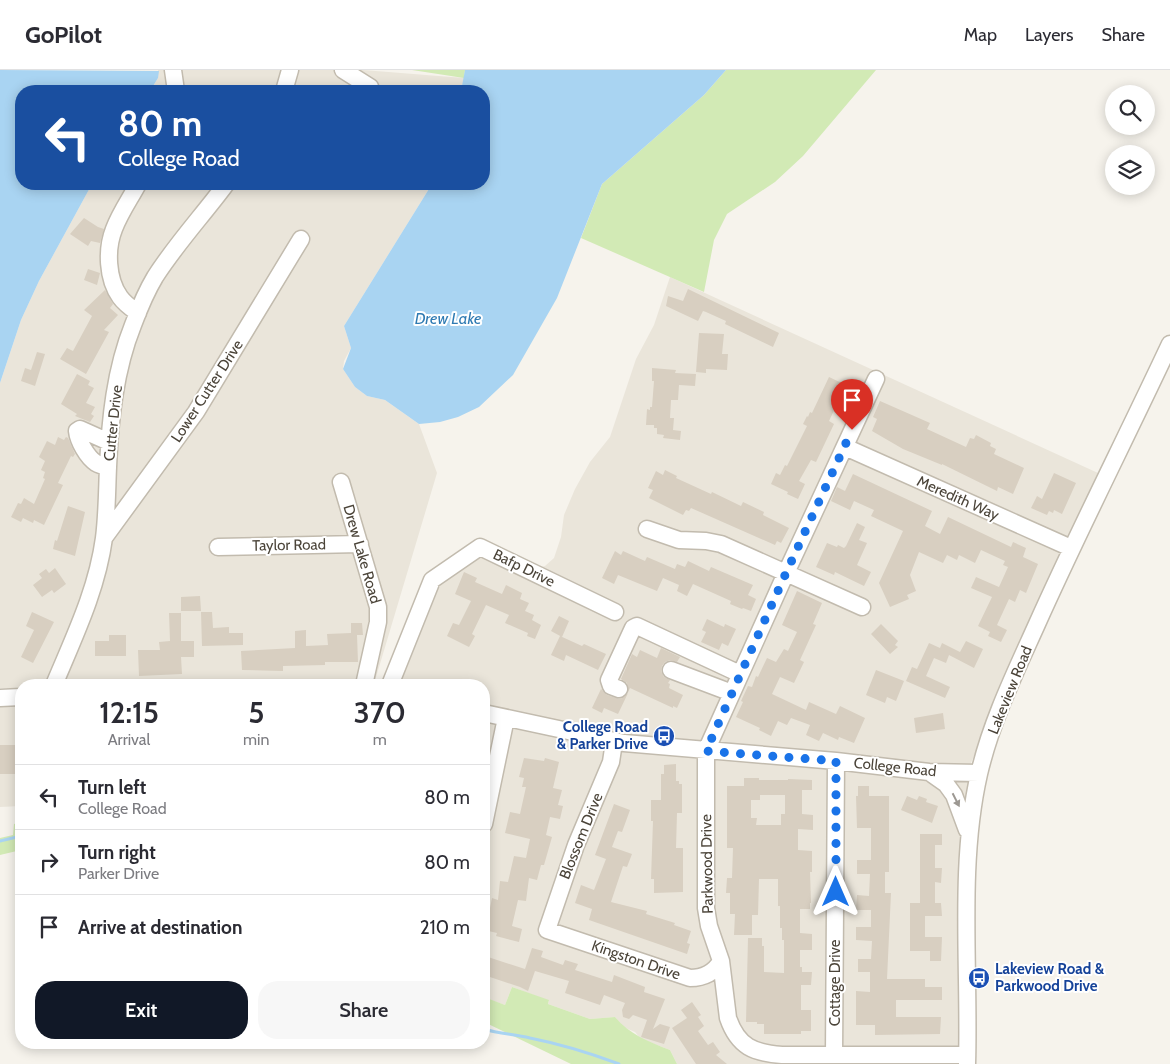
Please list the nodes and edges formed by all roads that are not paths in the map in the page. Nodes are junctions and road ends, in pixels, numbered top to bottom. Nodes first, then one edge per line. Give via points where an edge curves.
1 (173, 70) edge
2 (290, 70) edge
3 (343, 70) edge
4 (175, 85) edge
5 (286, 85) edge
6 (367, 85) edge
7 (135, 190) edge
8 (221, 190) edge
9 (301, 239) dead end
10 (138, 313) junction
11 (1170, 344) edge
12 (876, 379) dead end
13 (109, 442) junction
14 (845, 447) junction
15 (108, 468) junction
16 (341, 482) dead end
17 (647, 529) dead end
18 (104, 538) junction
19 (360, 544) junction
20 (218, 547) dead end
21 (1071, 548) junction
22 (786, 573) junction
23 (862, 607) dead end
24 (614, 612) dead end
25 (671, 670) dead end
26 (740, 674) junction
27 (56, 679) edge
28 (365, 679) edge
29 (392, 679) edge
30 (618, 689) dead end
31 (732, 693) junction
32 (15, 697) edge
33 (0, 698) edge
34 (490, 714) edge
35 (506, 718) junction
36 (614, 742) junction
37 (706, 751) junction
38 (836, 761) junction
39 (929, 772) junction
40 (979, 773) junction
41 (490, 795) edge
42 (970, 837) junction
43 (547, 930) joint
44 (720, 961) junction
45 (681, 976) junction
46 (725, 1000) junction
47 (834, 1056) junction
48 (967, 1060) edge

1 - 4 street
2 - 5 street
3 - 6 street
7 - 10 street via 114,228 109,252 110,271 117,293
8 - 10 street, Cutter Drive via 161,268
9 - 18 street, Lower Cutter Drive via 196,412
10 - 13 street, Cutter Drive via 119,373
11 - 21 street, Lakeview Road
12 - 14 street
13 - 15 street, Cutter Drive
13 - 15 street via 86,430 77,431 88,456
14 - 21 street, Meredith Way
14 - 22 street
15 - 18 street, Cutter Drive
16 - 19 street, Drew Lake Road
17 - 22 street via 679,540 721,544
18 - 27 street, Cutter Drive via 91,595
19 - 20 street, Taylor Road
19 - 28 street, Drew Lake Road via 378,607 378,622
21 - 40 street, Lakeview Road via 994,721
22 - 23 street
22 - 26 street
24 - 29 street, Bafp Drive via 480,547 432,580
25 - 31 street
26 - 30 street via 637,626 633,628 609,680 611,686
26 - 31 street
31 - 37 street
32 - 33 street
34 - 35 street, College Road
35 - 36 street, College Road
35 - 41 street
36 - 37 street, College Road
36 - 43 street, Blossom Drive via 611,762 576,844
37 - 38 street, College Road
37 - 44 street, Parkwood Drive via 706,908
38 - 39 street, College Road
38 - 47 street, Cottage Drive
39 - 40 street, College Road
39 -> 42 street via 946,784 954,795
40 - 42 street, Lakeview Road
42 - 48 street, Lakeview Road
43 - 45 street, Kingston Drive
44 - 45 street, Kingston Drive via 704,976
44 - 46 street, Parkwood Drive
45 - 46 street via 715,988
46 - 47 street, Parkwood Drive via 735,1035 746,1046 776,1055
47 - 48 street, Parkwood Drive

